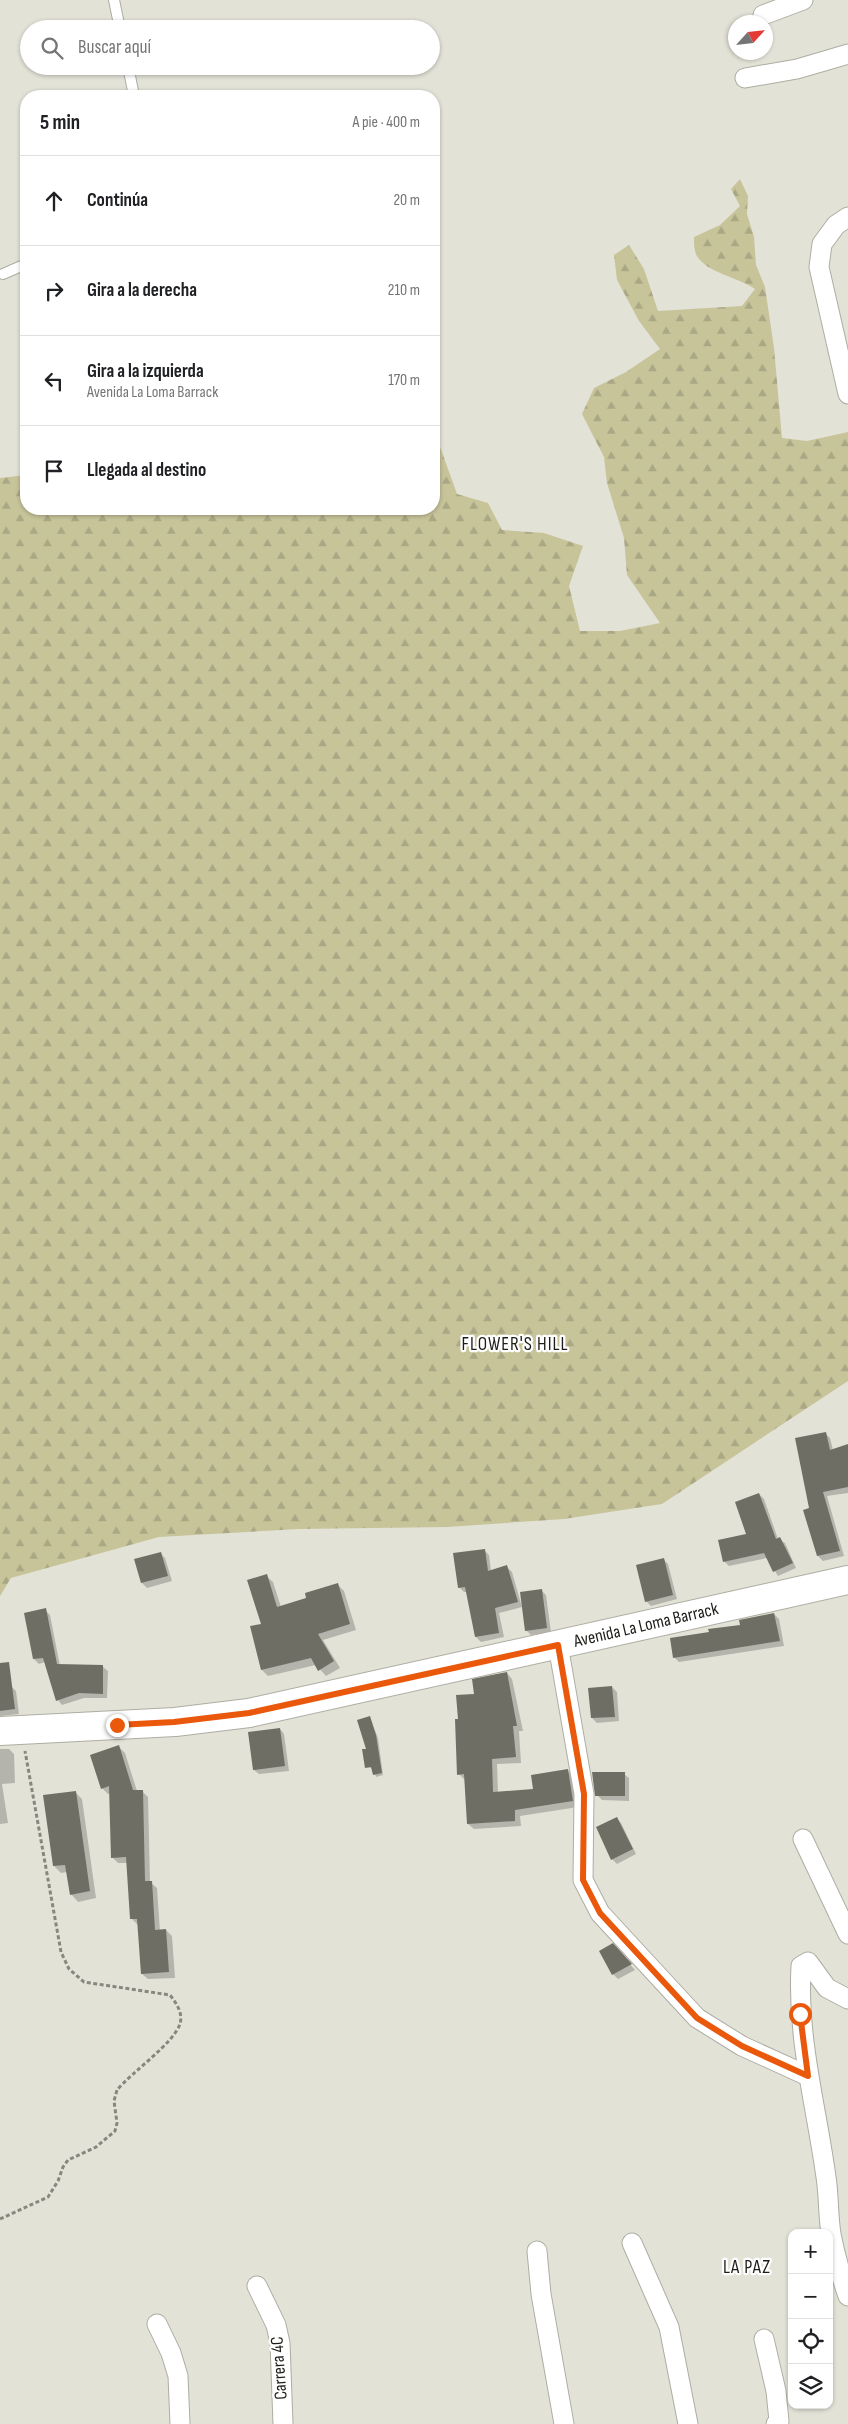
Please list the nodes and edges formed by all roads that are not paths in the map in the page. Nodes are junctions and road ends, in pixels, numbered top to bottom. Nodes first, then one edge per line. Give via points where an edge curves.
1 (114, 0) edge
2 (803, 0) edge
3 (763, 14) dead end
4 (118, 20) edge
5 (848, 54) edge
6 (130, 75) edge
7 (745, 78) dead end
8 (133, 90) edge
9 (848, 217) edge
10 (20, 267) edge
11 (3, 274) dead end
12 (848, 394) edge
13 (848, 1580) edge
14 (558, 1645) junction
15 (11, 1731) edge
16 (803, 1839) dead end
17 (848, 1934) edge
18 (848, 1999) edge
19 (808, 2076) junction
20 (632, 2242) dead end
21 (537, 2251) dead end
22 (257, 2286) dead end
23 (848, 2296) edge
24 (157, 2324) dead end
25 (764, 2339) dead end
26 (180, 2424) edge
27 (283, 2424) edge
28 (564, 2424) edge
29 (688, 2424) edge
30 (776, 2424) edge

1 - 4 lane
2 - 3 street
5 - 7 street via 797,69
6 - 8 lane
9 - 12 street via 822,244 818,267
10 - 11 lane
13 - 14 main road, Avenida La Loma Barrack
14 - 15 main road, Avenida La Loma Barrack via 249,1713 174,1722
14 - 19 street via 584,1794 583,1880 600,1913 697,2018 742,2046
16 - 17 street
18 - 19 street via 827,1988 808,1962 801,1966 800,2014
19 - 23 street via 826,2177 831,2233
20 - 29 street via 669,2327
21 - 28 street via 541,2294
22 - 27 street, Carrera 4C via 276,2325 280,2343
24 - 26 street via 178,2376
25 - 30 street via 776,2391 779,2421

